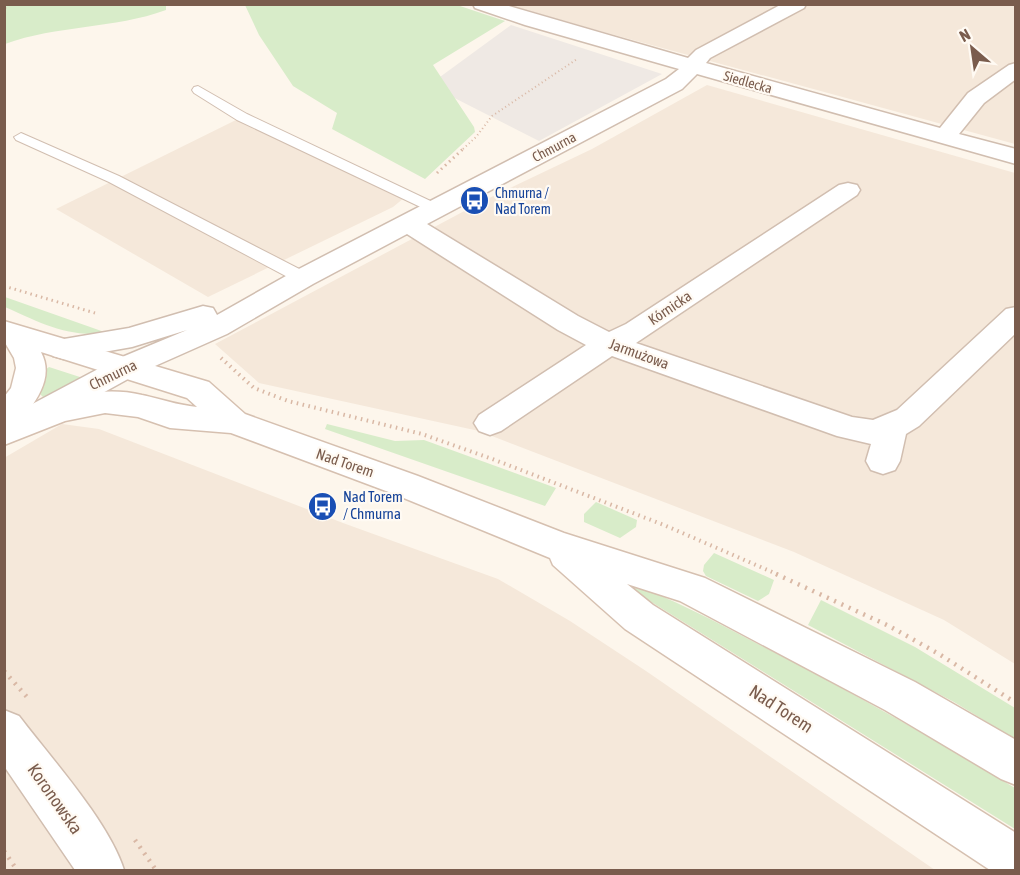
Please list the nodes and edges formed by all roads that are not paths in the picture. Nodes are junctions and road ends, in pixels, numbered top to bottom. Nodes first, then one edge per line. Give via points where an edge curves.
1 (482, 4) edge
2 (797, 4) edge
3 (693, 67) junction
4 (1016, 69) edge
5 (198, 90) dead end
6 (21, 137) dead end
7 (945, 137) junction
8 (1016, 157) edge
9 (848, 190) dead end
10 (436, 209) junction
11 (408, 223) junction
12 (303, 278) junction
13 (1016, 316) edge
14 (10, 332) edge
15 (609, 344) junction
16 (64, 349) junction
17 (126, 367) junction
18 (234, 422) junction
19 (490, 423) dead end
20 (10, 426) edge
21 (891, 427) junction
22 (883, 461) dead end
23 (555, 545) junction
24 (4, 730) edge
25 (1016, 764) edge
26 (1016, 860) edge
27 (101, 870) edge

1 - 3 street, Siedlecka
2 - 3 street, Chmurna via 703,54
3 - 7 street, Siedlecka
3 - 10 street, Chmurna via 674,84
4 - 7 street via 976,99
5 - 10 lane via 242,117
6 - 12 lane via 114,179
7 - 8 street, Siedlecka
9 - 15 street, Kórnicka via 636,331
10 - 11 street, Chmurna
11 - 12 street, Chmurna
11 - 15 street, Jarmużowa via 568,323
12 - 16 street, Chmurna via 177,325 132,338
12 - 17 street, Chmurna via 190,341
13 - 21 street, Jarmużowa via 908,418
14 - 16 street
14 - 20 street via 28,350 32,363 31,379
15 - 19 street, Kórnicka
15 - 21 street, Jarmużowa via 829,422 873,432
16 - 17 street
17 - 18 street, Nad Torem via 198,390
17 - 20 street, Chmurna
18 - 20 street, Nad Torem via 170,417 141,406 105,402
18 - 23 street, Nad Torem
21 - 22 street
23 - 25 street, Nad Torem via 692,589 900,696
23 - 26 street, Nad Torem via 639,617
24 - 27 street, Koronowska

